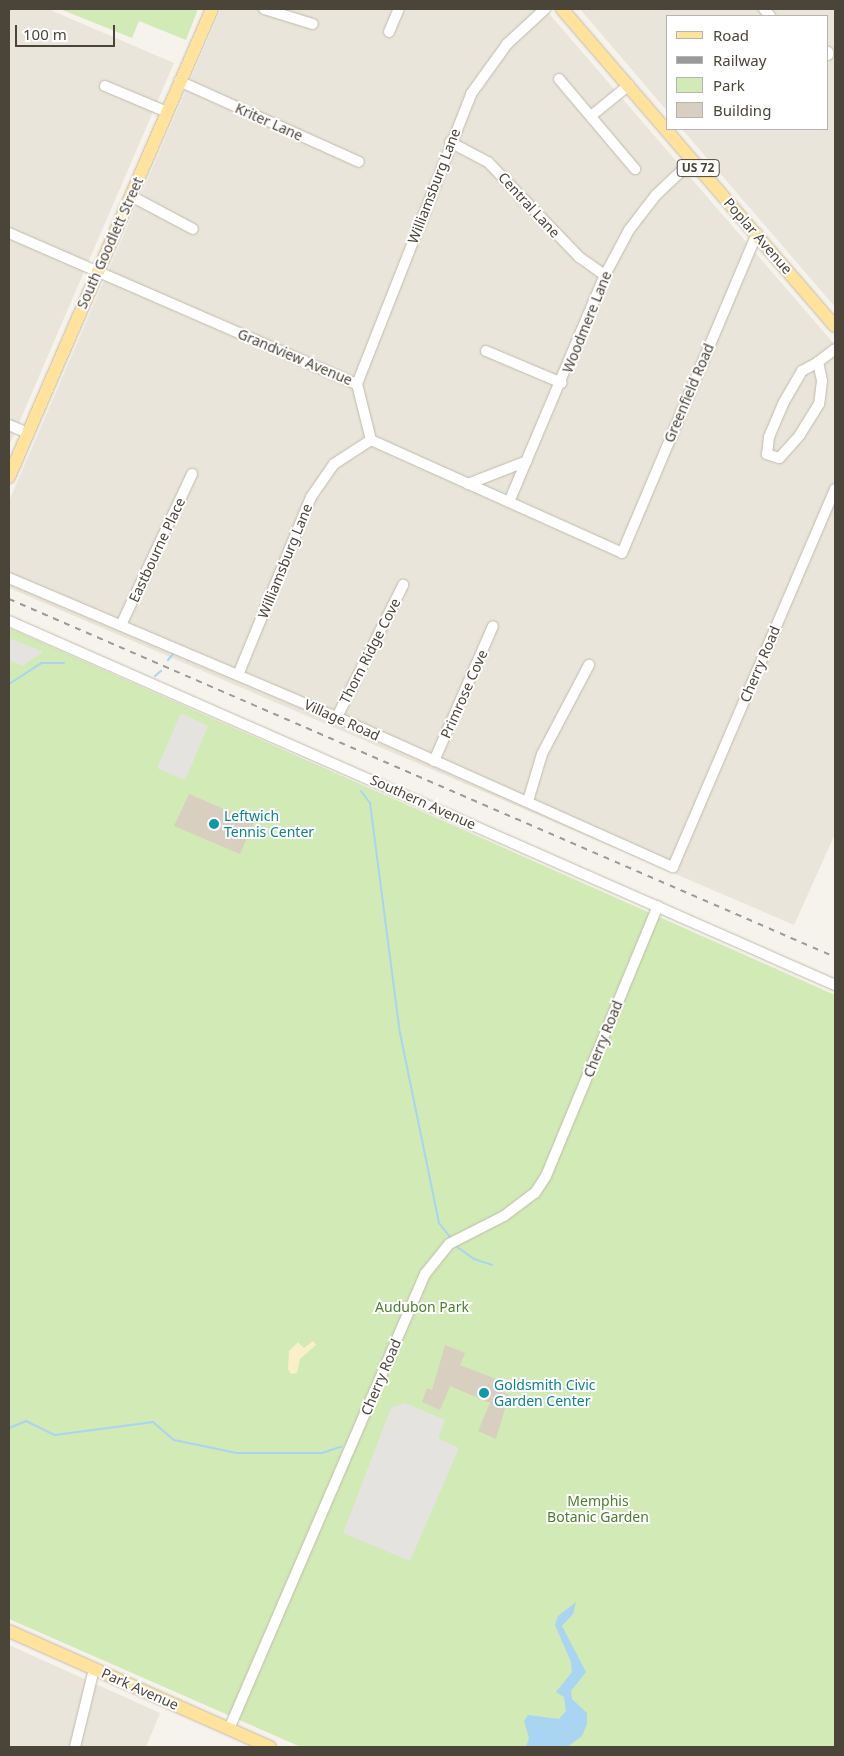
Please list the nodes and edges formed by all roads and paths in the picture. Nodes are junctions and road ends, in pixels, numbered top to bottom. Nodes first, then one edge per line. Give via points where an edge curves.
1 (212, 9) edge
2 (264, 9) edge
3 (399, 9) edge
4 (545, 9) edge
5 (562, 9) edge
6 (313, 24) dead end
7 (389, 32) dead end
8 (559, 79) dead end
9 (179, 81) junction
10 (629, 85) junction
11 (105, 86) dead end
12 (167, 112) junction
13 (591, 116) junction
14 (666, 130) edge
15 (666, 130) edge
16 (450, 142) junction
17 (692, 161) junction
18 (359, 162) dead end
19 (636, 169) dead end
20 (131, 196) junction
21 (193, 229) dead end
22 (9, 233) edge
23 (757, 233) junction
24 (97, 271) junction
25 (605, 275) junction
26 (835, 326) edge
27 (835, 349) edge
28 (486, 351) dead end
29 (818, 362) junction
30 (562, 383) junction
31 (357, 384) junction
32 (9, 425) edge
33 (28, 433) junction
34 (371, 440) junction
35 (527, 461) junction
36 (192, 474) dead end
37 (9, 478) edge
38 (468, 484) junction
39 (835, 489) edge
40 (509, 502) junction
41 (9, 578) edge
42 (403, 585) dead end
43 (9, 622) edge
44 (121, 625) junction
45 (493, 626) dead end
46 (589, 665) dead end
47 (238, 675) junction
48 (337, 717) junction
49 (434, 761) junction
50 (528, 801) junction
51 (674, 866) joint
52 (658, 906) junction
53 (835, 985) edge
54 (9, 1630) edge
55 (94, 1669) junction
56 (229, 1729) junction
57 (75, 1747) edge
58 (270, 1747) edge

1 - 9 main road, South Goodlett Street
2 - 6 street
3 - 7 street
4 - 16 street, Williamsburg Lane via 484,71
5 - 10 main road, Poplar Avenue / US 72
8 - 13 street
9 - 12 main road, South Goodlett Street
9 - 18 street, Kriter Lane
10 - 13 street
10 - 15 main road, Poplar Avenue / US 72
11 - 12 street
12 - 20 main road, South Goodlett Street
13 - 19 street
14 - 17 main road, Poplar Avenue / US 72
16 - 25 street, Central Lane via 488,162 579,257
16 - 31 street, Williamsburg Lane
17 - 23 main road, Poplar Avenue / US 72
17 - 25 street, Woodmere Lane via 656,194 628,230
20 - 21 street
20 - 24 main road, South Goodlett Street
22 - 24 street, Grandview Avenue
23 - 26 main road, Poplar Avenue / US 72
23 - 40 street, Greenfield Road via 622,553
24 - 31 street, Grandview Avenue
24 - 33 main road, South Goodlett Street
25 - 30 street, Woodmere Lane
27 - 29 street
28 - 30 street
29 - 29 street via 802,371 784,402 769,437 767,454 779,458 800,435 818,404 822,381
30 - 35 street, Woodmere Lane
31 - 34 street, Grandview Avenue
32 - 33 street
33 - 37 main road, South Goodlett Street
34 - 38 street
34 - 47 street, Williamsburg Lane via 334,464 311,497
35 - 38 street
35 - 40 street, Woodmere Lane
36 - 44 street, Eastbourne Place
38 - 40 street
39 - 51 street, Cherry Road
41 - 44 street, Village Road
42 - 48 street, Thorn Ridge Cove
43 - 52 street, Southern Avenue
44 - 47 street, Village Road
45 - 49 street, Primrose Cove
46 - 50 street via 542,754
47 - 48 street, Village Road
48 - 49 street, Village Road
49 - 50 street, Village Road
50 - 51 street, Village Road
52 - 53 street, Southern Avenue
52 - 56 street, Cherry Road via 546,1176 535,1193 504,1216 449,1244 425,1274
54 - 55 main road, Park Avenue
55 - 56 main road, Park Avenue
55 - 57 street
56 - 58 main road, Park Avenue

